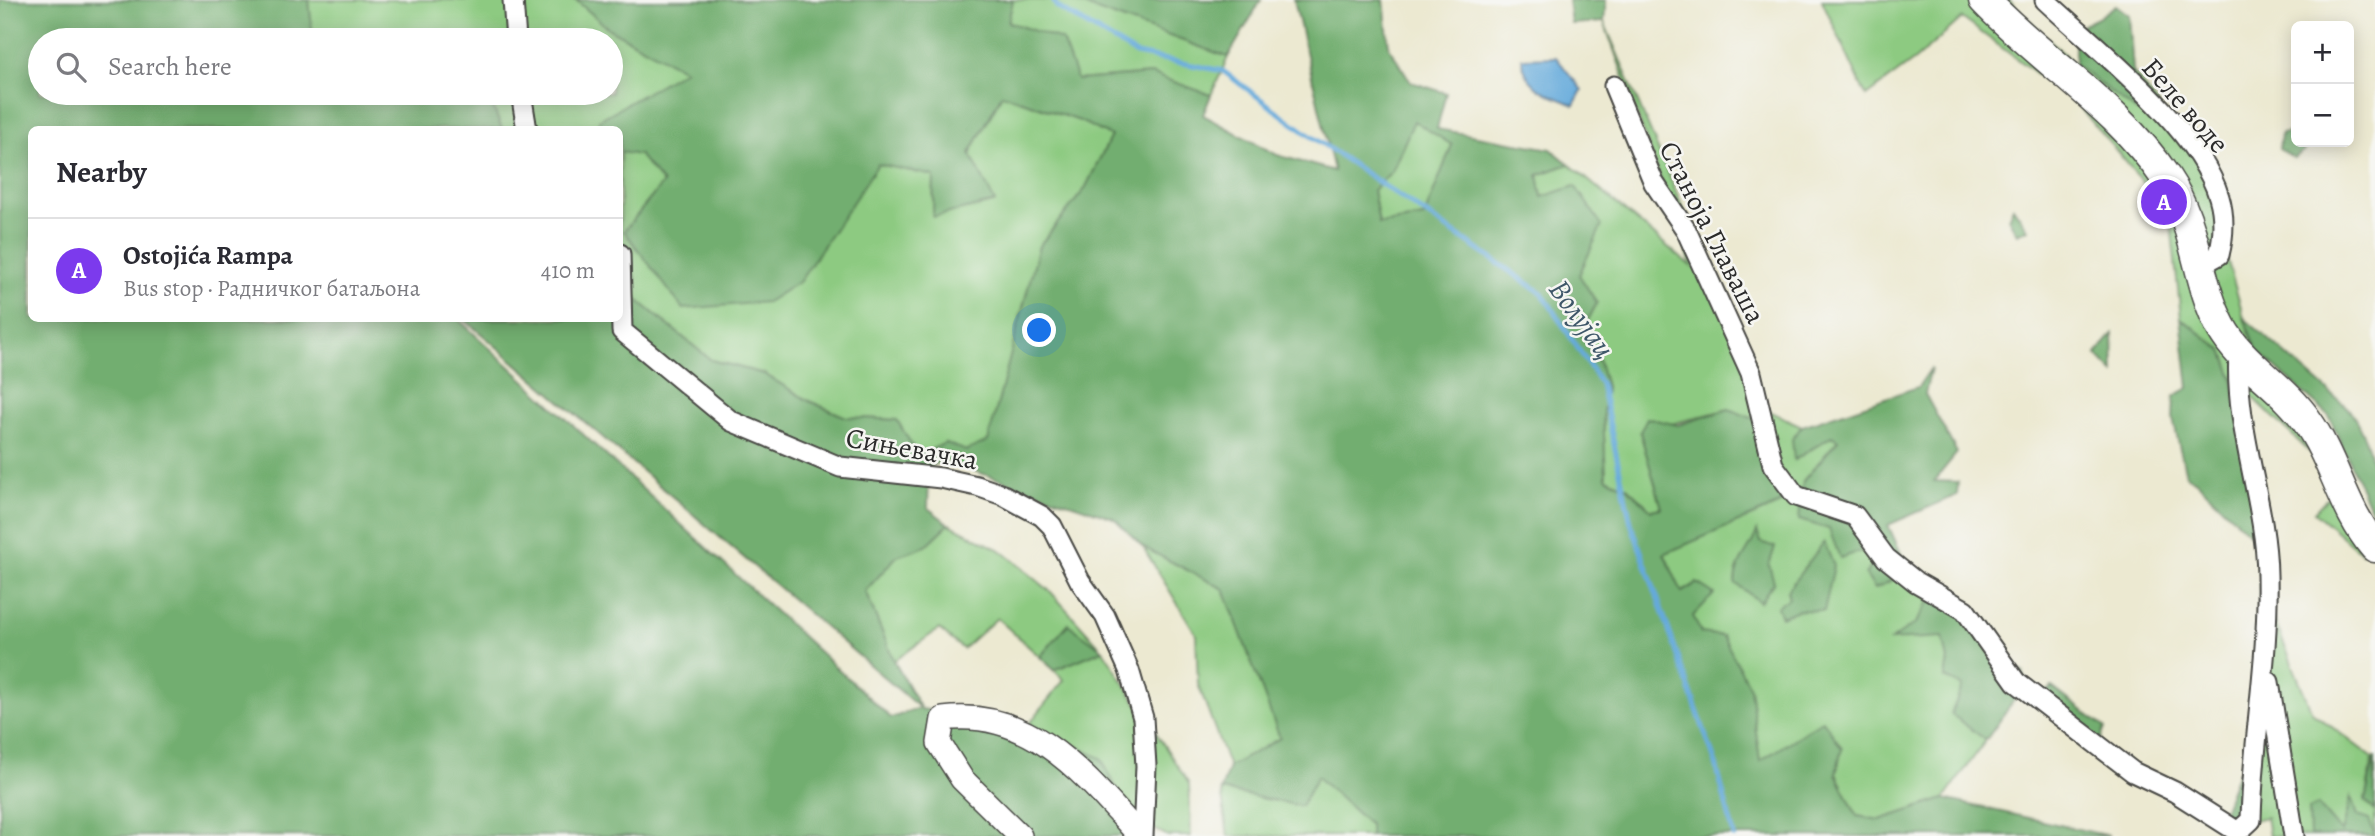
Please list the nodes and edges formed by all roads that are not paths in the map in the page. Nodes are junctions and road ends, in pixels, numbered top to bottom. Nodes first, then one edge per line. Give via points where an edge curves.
1 (513, 0) edge
2 (1983, 0) edge
3 (2045, 0) edge
4 (515, 28) edge
5 (1614, 86) dead end
6 (523, 105) edge
7 (526, 126) edge
8 (2201, 265) junction
9 (622, 322) edge
10 (2239, 353) junction
11 (2375, 547) edge
12 (2265, 663) junction
13 (2238, 834) edge
14 (1020, 836) edge
15 (1142, 836) edge
16 (2294, 836) edge

1 - 4 street
2 - 8 main road via 2136,138 2169,182 2188,218
3 - 8 street, Беле воде via 2159,107 2200,157 2219,196 2224,224 2219,255
5 - 13 street, Станоја Главаша via 1654,183 1686,230 1746,362 1773,465 1796,496 1855,516 1886,558 1916,582 1965,610 2016,682 2133,772 2175,792
6 - 7 street
8 - 10 main road via 2216,315
9 - 15 street, Сињевачка via 622,331 732,421 840,467 977,486 1027,506 1052,526 1080,581 1105,616 1129,670 1143,718
10 - 11 main road via 2309,423 2352,514
10 - 12 street via 2238,379 2266,563
12 - 13 street via 2250,820
12 - 16 street
14 - 15 street via 962,779 939,743 943,719 991,720 1044,740

